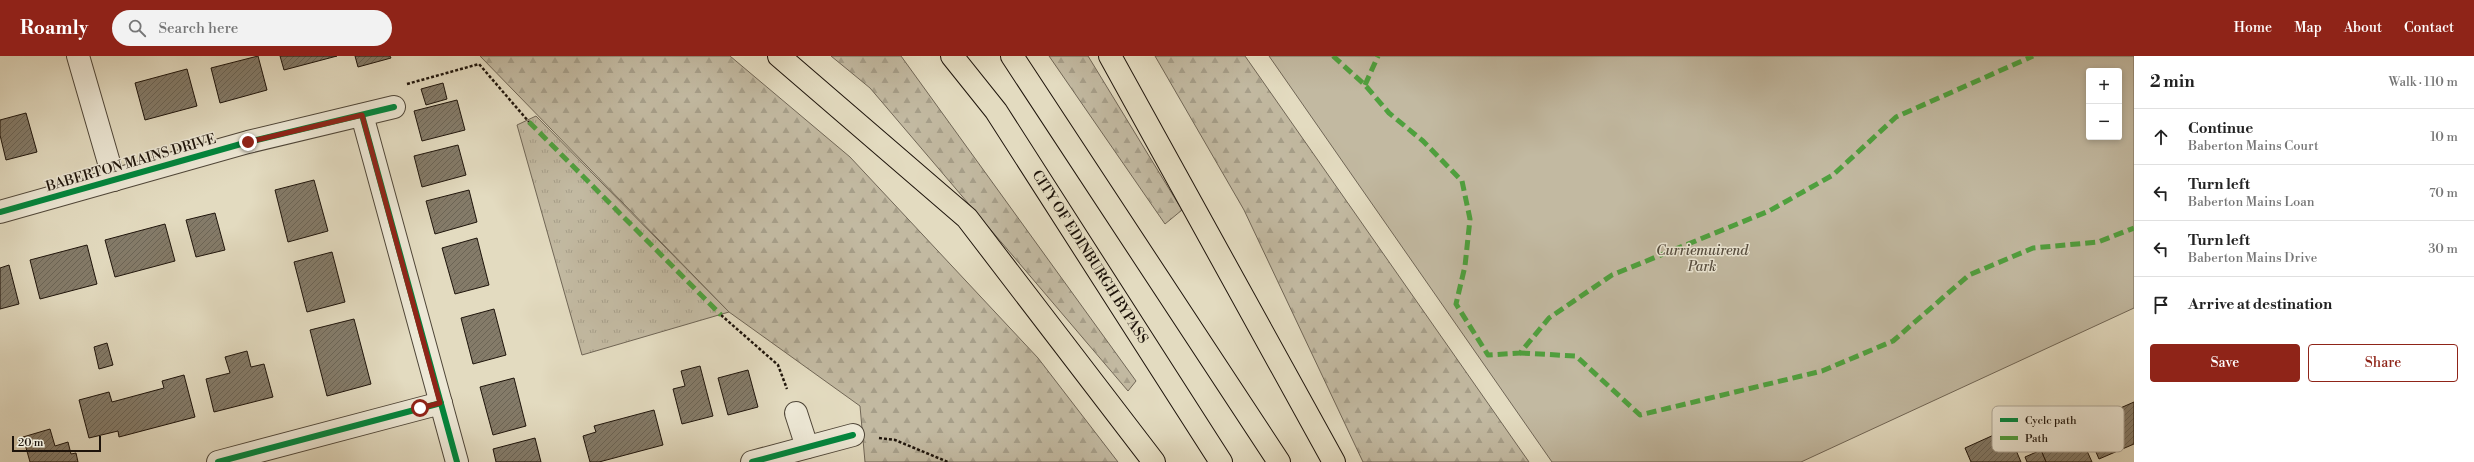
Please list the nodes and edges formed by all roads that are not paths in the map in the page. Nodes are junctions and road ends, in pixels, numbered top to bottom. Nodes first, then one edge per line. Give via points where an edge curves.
1 (78, 56) edge
2 (778, 56) edge
3 (952, 56) edge
4 (1012, 56) edge
5 (1110, 56) edge
6 (394, 107) dead end
7 (362, 115) junction
8 (114, 180) junction
9 (0, 212) edge
10 (440, 403) junction
11 (796, 413) road end
12 (853, 435) road end
13 (807, 447) junction
14 (218, 462) edge
15 (457, 462) edge
16 (752, 462) edge
17 (1154, 462) edge
18 (1222, 462) edge
19 (1279, 462) edge
20 (1334, 462) edge

1 - 8 street, BABERTON MAINS DRIVE
2 - 17 highway via 967,218
3 - 18 highway, CITY OF EDINBURGH BYPASS via 996,111
4 - 19 highway
5 - 20 highway
6 - 7 street, BABERTON MAINS DRIVE
7 - 8 street, BABERTON MAINS DRIVE via 248,142
7 - 10 street
8 - 9 street, BABERTON MAINS DRIVE
10 - 14 street
10 - 15 street
11 - 13 street
12 - 13 street
13 - 16 street

